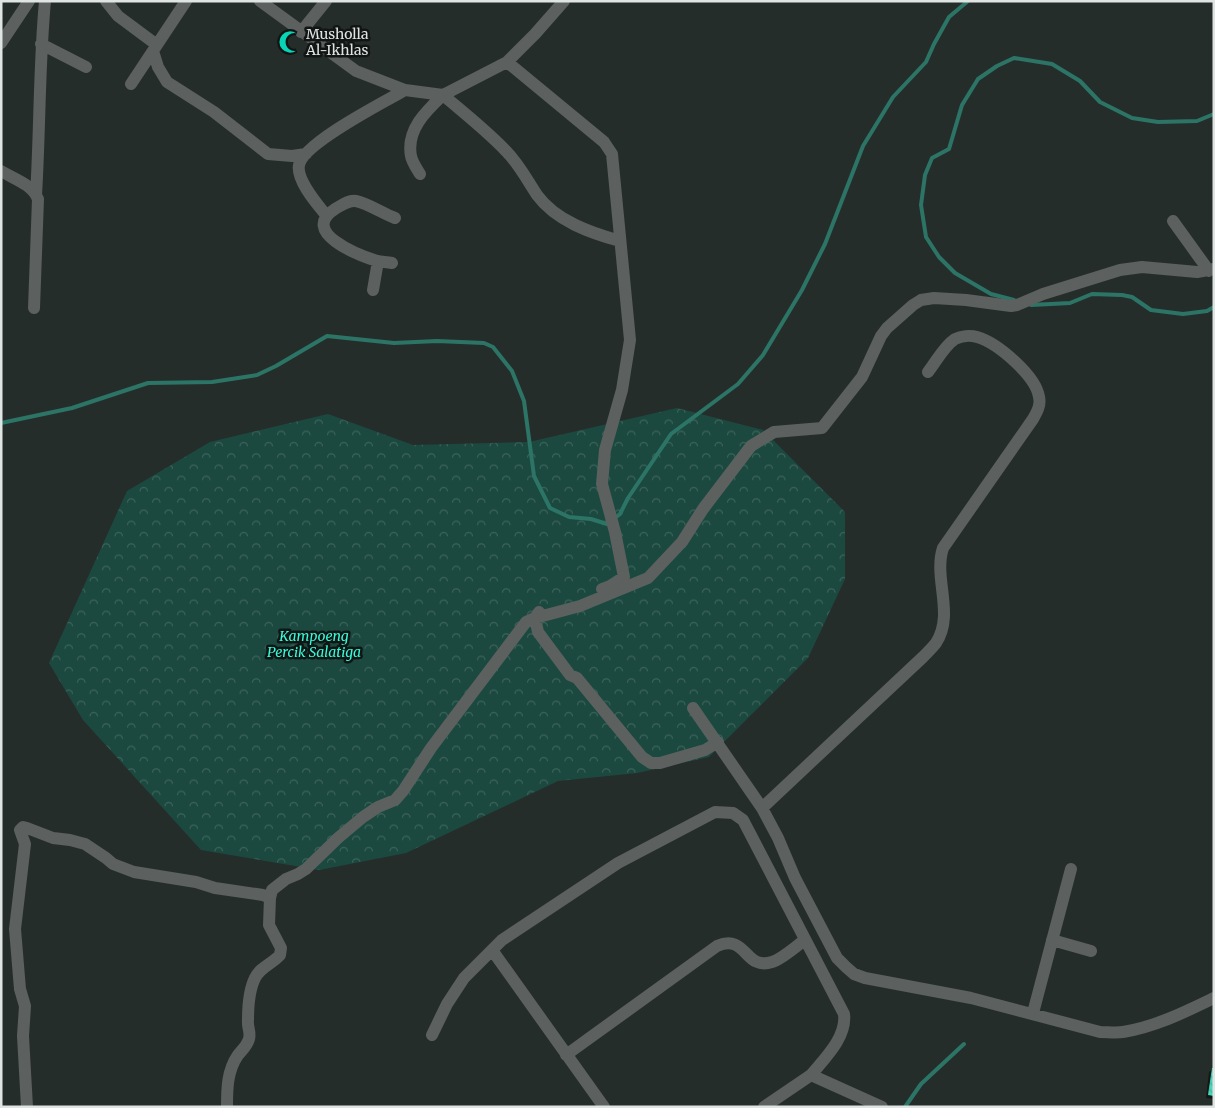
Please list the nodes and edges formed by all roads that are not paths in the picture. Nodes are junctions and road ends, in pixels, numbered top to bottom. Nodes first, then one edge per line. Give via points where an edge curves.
1 (29, 1) edge
2 (45, 1) edge
3 (106, 1) edge
4 (186, 1) edge
5 (260, 1) edge
6 (326, 1) edge
7 (564, 1) edge
8 (301, 32) junction
9 (1, 43) edge
10 (41, 44) junction
11 (155, 48) junction
12 (507, 62) junction
13 (86, 67) dead end
14 (131, 84) dead end
15 (405, 90) junction
16 (443, 95) junction
17 (306, 154) junction
18 (1, 171) edge
19 (420, 174) dead end
20 (36, 194) junction
21 (326, 215) junction
22 (396, 218) dead end
23 (1173, 221) dead end
24 (620, 241) junction
25 (378, 261) junction
26 (392, 262) dead end
27 (1212, 270) edge
28 (373, 290) dead end
29 (34, 308) dead end
30 (928, 372) dead end
31 (535, 618) junction
32 (693, 708) dead end
33 (718, 742) junction
34 (762, 808) junction
35 (1071, 869) dead end
36 (270, 898) junction
37 (806, 940) junction
38 (1052, 940) junction
39 (492, 950) junction
40 (1091, 951) dead end
41 (1214, 998) edge
42 (1033, 1014) junction
43 (432, 1035) dead end
44 (566, 1055) junction
45 (811, 1075) junction
46 (27, 1107) edge
47 (227, 1107) edge
48 (604, 1107) edge
49 (764, 1107) edge
50 (882, 1107) edge

1 - 9 street
2 - 10 street
3 - 11 street via 118,16
4 - 11 street
5 - 8 street
6 - 8 street
7 - 12 street
8 - 15 street via 356,71
10 - 13 street
10 - 20 street
11 - 14 street
11 - 17 street via 158,67 167,82 214,112 268,154
12 - 16 street
12 - 24 street via 604,142 612,154
15 - 16 street
15 - 17 street via 324,138
16 - 19 street via 421,118 413,133 411,156
16 - 24 street via 506,151 538,197 552,210 575,225
17 - 21 street via 299,164 300,174 312,198
18 - 20 street
20 - 29 street via 39,203
21 - 22 street via 347,202 356,201
21 - 25 street via 324,225 330,238
23 - 27 street
24 - 31 street via 630,340 622,390 605,450 602,484 624,577 610,586 541,610
25 - 26 street
25 - 28 street
27 - 31 street via 1197,272 1142,267 1120,270 1017,305 934,298 922,300 887,328 862,377 822,428 774,432 751,446 682,542 648,578 580,606
30 - 34 street via 954,340 978,337 1005,352 1028,376 1037,389 1038,409 942,548 939,558 944,620 936,642
31 - 33 street via 538,632 570,675 577,678 642,757 651,763 705,750
31 - 36 street via 526,622 395,800 357,822 306,869 276,886
32 - 33 street
33 - 34 street
34 - 42 street via 837,958 854,974
35 - 38 street
36 - 46 street via 134,872 112,864 85,844 53,838 23,827 20,830 25,844 16,929 20,989 25,1006 23,1036
36 - 47 street via 269,926 281,948 280,955 261,969 251,989 247,1022 249,1039 230,1071 226,1086
37 - 39 street via 743,820 733,813 715,812 618,863 502,940
37 - 44 street via 773,962 762,963 751,959 735,943 717,946
37 - 45 street via 844,1014 845,1024 835,1044
38 - 40 street
38 - 42 street
39 - 43 street via 464,978
39 - 44 street
41 - 42 street via 1165,1020 1121,1032 1100,1032
44 - 48 street
45 - 49 street
45 - 50 street

